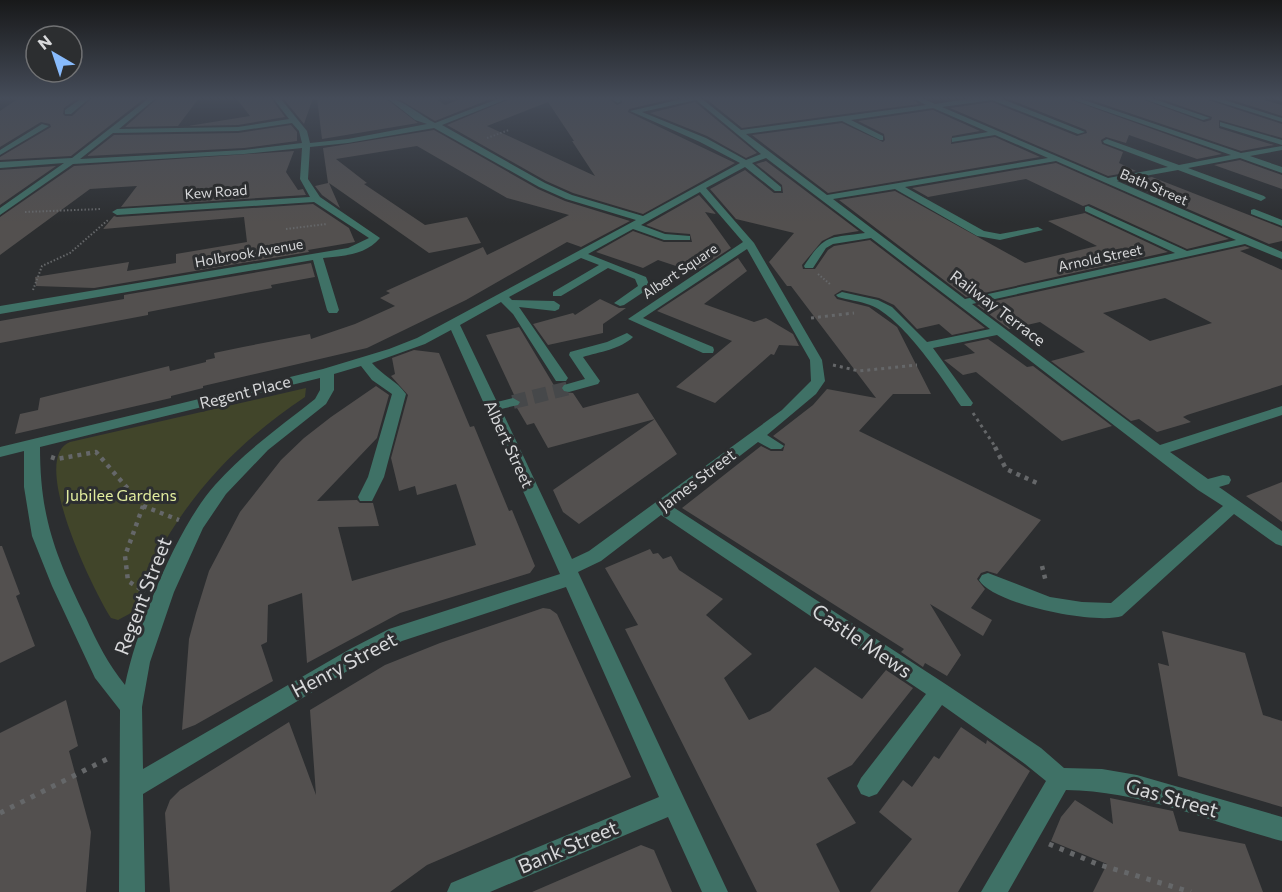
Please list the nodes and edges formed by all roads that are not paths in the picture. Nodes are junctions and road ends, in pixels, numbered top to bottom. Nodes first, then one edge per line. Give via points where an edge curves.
1 (22, 140) edge
2 (101, 140) edge
3 (304, 140) edge
4 (349, 140) edge
5 (459, 140) edge
6 (702, 140) edge
7 (748, 140) edge
8 (1010, 140) edge
9 (1193, 140) edge
10 (1107, 141) dead end
11 (305, 147) junction
12 (1282, 148) edge
13 (0, 153) edge
14 (768, 154) junction
15 (1241, 156) junction
16 (1056, 159) junction
17 (73, 161) junction
18 (746, 163) junction
19 (0, 165) edge
20 (1179, 167) junction
21 (1282, 170) edge
22 (1105, 180) junction
23 (898, 187) junction
24 (701, 188) junction
25 (777, 189) dead end
26 (825, 198) junction
27 (1261, 198) dead end
28 (316, 199) junction
29 (1088, 208) dead end
30 (0, 212) edge
31 (117, 212) road end
32 (1254, 212) dead end
33 (644, 219) junction
34 (1282, 223) edge
35 (633, 225) junction
36 (1124, 225) junction
37 (1038, 230) dead end
38 (1105, 230) dead end
39 (873, 235) junction
40 (686, 238) dead end
41 (1245, 241) junction
42 (749, 243) junction
43 (1282, 245) edge
44 (1265, 249) junction
45 (580, 254) junction
46 (1186, 254) junction
47 (316, 256) junction
48 (1282, 256) edge
49 (608, 264) junction
50 (809, 266) road end
51 (557, 294) dead end
52 (842, 295) road end
53 (505, 299) junction
54 (620, 303) dead end
55 (962, 303) junction
56 (555, 307) dead end
57 (0, 310) edge
58 (333, 310) dead end
59 (452, 323) junction
60 (999, 331) junction
61 (627, 337) dead end
62 (924, 346) junction
63 (708, 350) dead end
64 (365, 362) junction
65 (327, 372) junction
66 (513, 402) tunnel mouth
67 (966, 403) road end
68 (492, 407) junction
69 (1282, 410) edge
70 (756, 435) junction
71 (776, 446) dead end
72 (32, 448) junction
73 (1158, 451) junction
74 (0, 452) edge
75 (1223, 480) dead end
76 (1204, 486) junction
77 (366, 497) dead end
78 (1233, 506) junction
79 (661, 507) junction
80 (1282, 540) edge
81 (569, 573) junction
82 (988, 580) dead end
83 (940, 692) junction
84 (131, 707) junction
85 (1060, 779) junction
86 (869, 786) dead end
87 (133, 787) junction
88 (675, 802) junction
89 (1282, 829) edge
90 (132, 892) edge
91 (460, 892) edge
92 (715, 892) edge
93 (994, 892) edge

1 - 13 street
2 - 17 street
3 - 11 street
4 - 11 street
5 - 33 street via 542,185
6 - 18 street
7 - 14 street, Railway Terrace
8 - 16 street, Bath Street
9 - 15 street
10 - 20 street
11 - 17 street
11 - 28 street via 304,179
12 - 15 street
14 - 18 street
14 - 26 street, Railway Terrace
15 - 20 street
15 - 21 street
16 - 22 street, Bath Street
16 - 23 street
17 - 19 street
17 - 30 street
18 - 24 street
18 - 25 street
20 - 22 street
20 - 27 street
22 - 41 street, Bath Street
23 - 26 street
23 - 37 street via 981,234 1000,237
24 - 33 street
24 - 42 street
26 - 39 street, Railway Terrace
28 - 31 street, Kew Road
28 - 47 street, Holbrook Avenue via 375,238 362,247
29 - 36 street
32 - 34 street
33 - 35 street
35 - 40 street via 664,237
35 - 45 street
36 - 38 street
36 - 46 street
39 - 50 street via 830,242 822,246
39 - 55 street, Railway Terrace
41 - 44 street, Bath Street
41 - 46 street, Arnold Street
42 - 63 street, Albert Square via 634,319
42 - 70 street, James Street via 816,360 818,381 797,404
43 - 44 street
44 - 48 street, Bath Street
45 - 49 street
45 - 53 street
46 - 55 street, Arnold Street
47 - 57 street, Holbrook Avenue
47 - 58 street
49 - 51 street
49 - 54 street via 634,273 643,282 644,287
52 - 62 street via 874,302 888,310
53 - 56 street
53 - 59 street
53 - 61 street via 565,383 593,381 575,355
55 - 60 street, Railway Terrace
59 - 64 street, Regent Place via 422,340
59 - 68 street, Albert Street
60 - 62 street
60 - 73 street, Railway Terrace
62 - 67 street
64 - 65 street, Regent Place
64 - 77 street via 399,394 376,477
65 - 72 street, Regent Place
65 - 84 street, Regent Street via 327,390 321,401 263,447 220,490 195,526 165,592 140,662
66 - 68 street
68 - 81 street, Albert Street
69 - 73 street
70 - 71 street
70 - 79 street, James Street
72 - 74 street, Regent Place
72 - 84 street via 32,487 41,536 102,672
73 - 76 street, Railway Terrace
75 - 76 street
76 - 78 street, Railway Terrace
78 - 80 street, Railway Terrace
78 - 82 street via 1115,611 1047,606
79 - 81 street, James Street
79 - 83 street, Castle Mews
81 - 87 street, Henry Street via 396,635 357,654
81 - 88 street, Albert Street
83 - 85 street, Castle Mews
83 - 86 street
84 - 87 street, Regent Street
85 - 89 street, Gas Street via 1116,782
85 - 93 street
87 - 90 street, Regent Street
88 - 91 street, Bank Street
88 - 92 street, Albert Street

